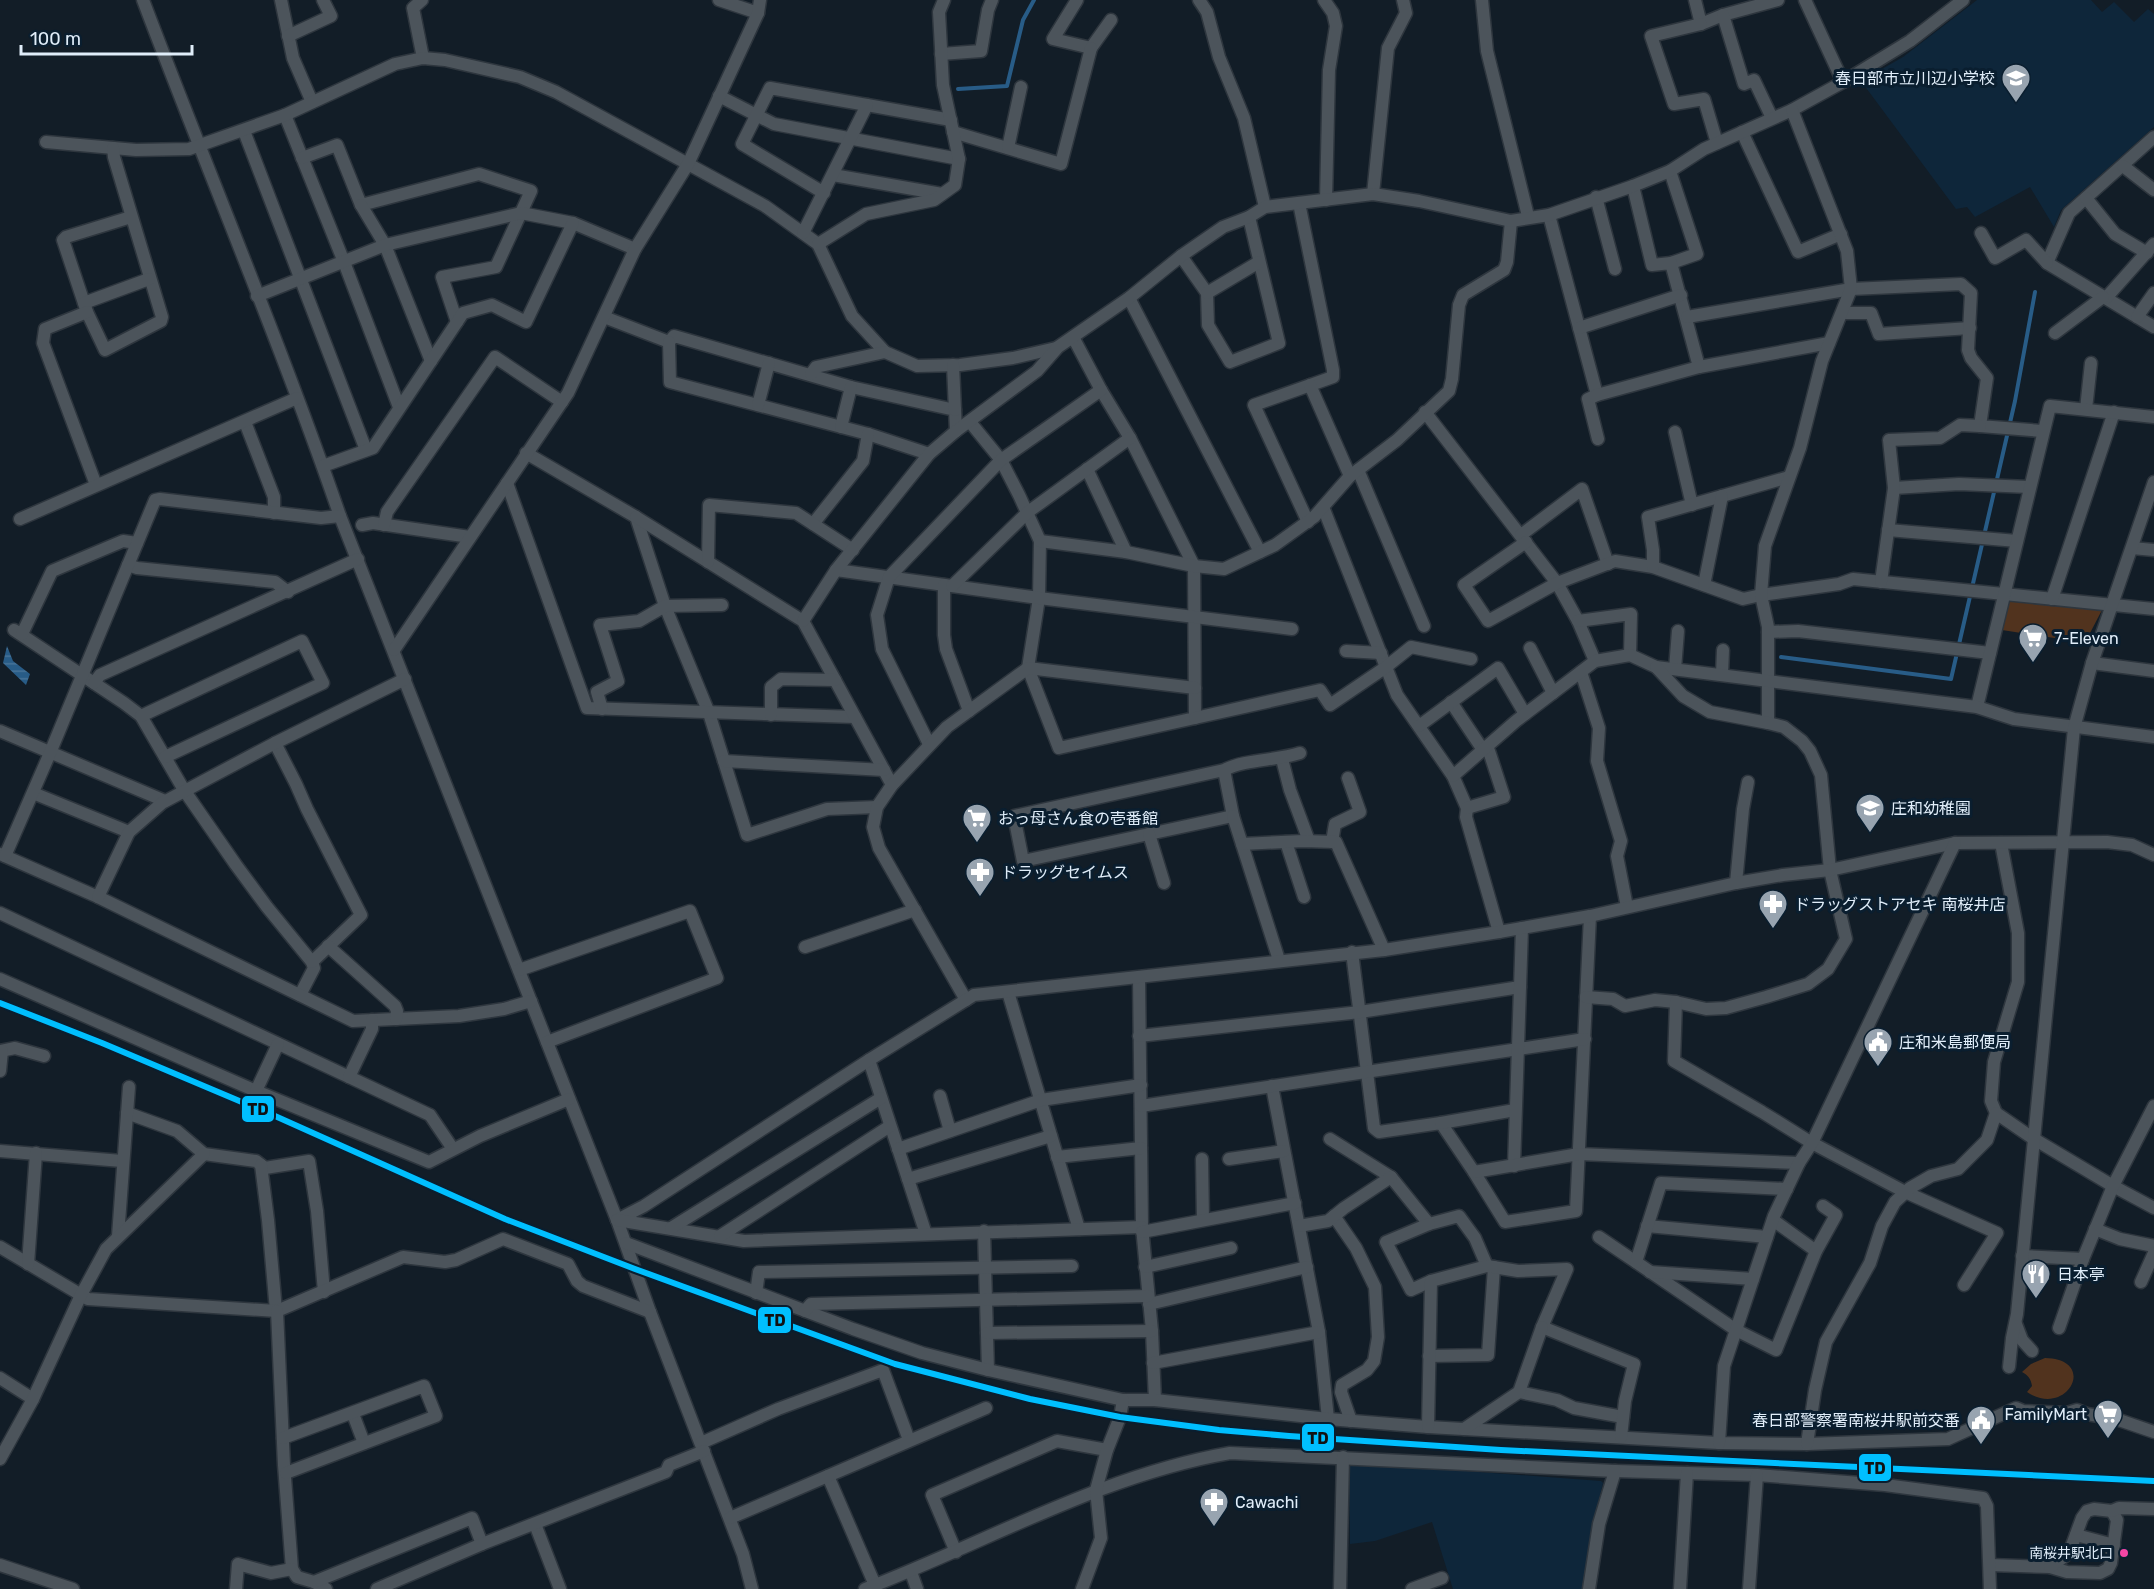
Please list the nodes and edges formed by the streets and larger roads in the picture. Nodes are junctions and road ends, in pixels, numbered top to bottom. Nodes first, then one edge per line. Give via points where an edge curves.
1 (143, 0) edge
2 (281, 0) edge
3 (323, 0) edge
4 (422, 0) edge
5 (719, 0) edge
6 (760, 0) edge
7 (944, 0) edge
8 (993, 0) edge
9 (1077, 0) edge
10 (1199, 0) edge
11 (1324, 0) edge
12 (1403, 0) edge
13 (1482, 0) edge
14 (1695, 0) edge
15 (1778, 0) edge
16 (1805, 0) edge
17 (1963, 0) edge
18 (758, 13) junction
19 (1723, 15) junction
20 (1111, 20) dead end
21 (1701, 24) junction
22 (288, 36) junction
23 (1091, 48) junction
24 (941, 54) junction
25 (423, 58) junction
26 (1843, 82) junction
27 (1021, 87) dead end
28 (719, 96) junction
29 (312, 102) junction
30 (867, 105) junction
31 (1792, 110) junction
32 (285, 115) junction
33 (756, 116) junction
34 (1772, 118) junction
35 (952, 126) junction
36 (244, 131) junction
37 (1742, 132) junction
38 (2154, 137) edge
39 (850, 139) junction
40 (46, 142) dead end
41 (1717, 143) junction
42 (198, 145) junction
43 (113, 148) junction
44 (1008, 148) junction
45 (302, 158) junction
46 (959, 159) junction
47 (688, 164) junction
48 (2123, 166) junction
49 (1670, 171) junction
50 (833, 175) junction
51 (1633, 186) junction
52 (2154, 190) edge
53 (824, 193) junction
54 (942, 194) junction
55 (1373, 194) junction
56 (1596, 197) junction
57 (2086, 198) junction
58 (1326, 200) junction
59 (1299, 203) junction
60 (361, 205) junction
61 (1265, 207) junction
62 (521, 213) junction
63 (1549, 215) junction
64 (1528, 216) junction
65 (1249, 217) junction
66 (131, 218) junction
67 (1511, 221) junction
68 (573, 223) junction
69 (803, 233) junction
70 (1981, 233) dead end
71 (1841, 234) junction
72 (385, 244) junction
73 (818, 244) junction
74 (635, 249) junction
75 (2151, 249) edge
76 (1181, 256) junction
77 (344, 262) junction
78 (1259, 262) junction
79 (1671, 263) junction
80 (2047, 263) junction
81 (1616, 269) dead end
82 (301, 278) junction
83 (149, 279) junction
84 (1851, 290) junction
85 (1207, 293) junction
86 (2154, 293) edge
87 (257, 296) junction
88 (1682, 296) junction
89 (1129, 298) junction
90 (2104, 298) junction
91 (85, 308) junction
92 (1842, 313) junction
93 (604, 317) junction
94 (1687, 317) junction
95 (2137, 317) junction
96 (457, 322) junction
97 (2154, 327) edge
98 (1579, 328) junction
99 (1970, 328) junction
100 (2055, 333) dead end
101 (1073, 337) junction
102 (669, 342) junction
103 (1829, 343) junction
104 (1058, 347) junction
105 (885, 352) junction
106 (430, 361) junction
107 (769, 363) junction
108 (2091, 363) dead end
109 (953, 365) junction
110 (1699, 367) junction
111 (811, 374) junction
112 (1310, 385) junction
113 (851, 387) junction
114 (1101, 390) junction
115 (1597, 395) junction
116 (297, 398) junction
117 (562, 402) junction
118 (758, 405) junction
119 (399, 407) junction
120 (2086, 409) junction
121 (955, 410) junction
122 (1425, 412) junction
123 (2114, 412) junction
124 (2154, 417) edge
125 (245, 422) junction
126 (970, 422) junction
127 (1980, 426) junction
128 (840, 427) junction
129 (956, 431) junction
130 (2042, 431) junction
131 (1675, 432) dead end
132 (868, 434) junction
133 (1130, 438) junction
134 (1598, 439) dead end
135 (366, 450) junction
136 (526, 453) junction
137 (930, 454) junction
138 (1001, 460) junction
139 (323, 466) junction
140 (1087, 469) junction
141 (1354, 473) junction
142 (1789, 477) junction
143 (507, 483) junction
144 (96, 485) junction
145 (2154, 485) edge
146 (1894, 488) junction
147 (2029, 488) junction
148 (1722, 496) junction
149 (1692, 505) junction
150 (1323, 507) junction
151 (1028, 512) junction
152 (274, 513) junction
153 (340, 516) junction
154 (636, 517) junction
155 (20, 519) dead end
156 (1308, 522) junction
157 (813, 524) junction
158 (362, 525) dead end
159 (384, 525) junction
160 (1888, 530) junction
161 (470, 537) junction
162 (1523, 538) junction
163 (1040, 541) junction
164 (2017, 541) junction
165 (137, 543) junction
166 (2132, 548) junction
167 (853, 550) junction
168 (2154, 550) edge
169 (1126, 552) junction
170 (1260, 552) junction
171 (358, 559) junction
172 (708, 562) junction
173 (1608, 564) junction
174 (128, 565) junction
175 (1194, 566) junction
176 (1653, 567) junction
177 (836, 570) junction
178 (889, 577) junction
179 (1881, 582) junction
180 (1557, 583) junction
181 (1704, 585) junction
182 (948, 586) junction
183 (288, 592) junction
184 (1761, 595) junction
185 (2004, 595) junction
186 (1039, 598) junction
187 (2052, 599) junction
188 (2113, 604) junction
189 (722, 605) dead end
190 (665, 606) junction
191 (2154, 609) edge
192 (1194, 616) junction
193 (803, 621) junction
194 (1578, 621) junction
195 (1424, 626) dead end
196 (1292, 629) dead end
197 (1678, 631) dead end
198 (1768, 632) junction
199 (1530, 648) dead end
200 (394, 650) junction
201 (1723, 650) dead end
202 (1346, 651) dead end
203 (1381, 653) junction
204 (1990, 653) junction
205 (1630, 655) junction
206 (1471, 659) dead end
207 (1595, 661) junction
208 (2092, 663) junction
209 (1386, 667) junction
210 (1656, 667) junction
211 (1028, 668) junction
212 (1675, 669) junction
213 (2154, 670) edge
214 (1581, 672) junction
215 (1722, 674) junction
216 (82, 675) junction
217 (405, 679) junction
218 (835, 680) junction
219 (94, 682) junction
220 (1769, 682) junction
221 (1195, 688) junction
222 (1553, 693) junction
223 (1451, 702) junction
224 (1977, 706) junction
225 (602, 709) junction
226 (969, 711) junction
227 (709, 713) junction
228 (1525, 714) junction
229 (771, 715) junction
230 (141, 716) junction
231 (855, 717) junction
232 (1195, 718) junction
233 (1768, 723) junction
234 (1419, 726) junction
235 (2074, 728) junction
236 (0, 731) edge
237 (2154, 737) edge
238 (275, 743) junction
239 (929, 744) junction
240 (1483, 750) junction
241 (50, 753) junction
242 (1300, 753) dead end
243 (165, 757) junction
244 (1282, 759) junction
245 (724, 761) junction
246 (884, 770) junction
247 (1224, 770) junction
248 (1453, 776) junction
249 (1348, 778) dead end
250 (1748, 782) dead end
251 (892, 785) junction
252 (184, 790) junction
253 (33, 793) junction
254 (165, 801) junction
255 (876, 807) junction
256 (1467, 808) junction
257 (1233, 816) junction
258 (129, 832) junction
259 (1149, 834) junction
260 (1309, 841) junction
261 (2064, 841) junction
262 (1286, 842) junction
263 (1332, 842) junction
264 (1955, 843) junction
265 (2001, 843) junction
266 (1242, 844) junction
267 (2, 855) edge
268 (2154, 855) edge
269 (1830, 870) junction
270 (1164, 883) dead end
271 (1736, 884) junction
272 (98, 897) junction
273 (1304, 897) dead end
274 (1627, 907) junction
275 (915, 910) junction
276 (0, 913) edge
277 (1590, 916) junction
278 (1522, 928) junction
279 (1499, 932) junction
280 (328, 946) junction
281 (805, 947) dead end
282 (1384, 950) junction
283 (1352, 952) junction
284 (1279, 960) junction
285 (312, 962) junction
286 (519, 970) junction
287 (1138, 978) junction
288 (0, 979) edge
289 (1520, 987) junction
290 (1008, 992) junction
291 (300, 994) junction
292 (1587, 997) junction
293 (966, 1000) junction
294 (531, 1001) junction
295 (1676, 1002) junction
296 (1360, 1012) junction
297 (396, 1019) junction
298 (372, 1020) junction
299 (1139, 1036) junction
300 (1585, 1039) junction
301 (547, 1042) junction
302 (278, 1044) junction
303 (1517, 1049) junction
304 (1, 1051) edge
305 (44, 1056) dead end
306 (869, 1060) junction
307 (0, 1071) edge
308 (1368, 1072) junction
309 (349, 1077) junction
310 (1141, 1085) junction
311 (1272, 1086) junction
312 (129, 1087) dead end
313 (256, 1091) junction
314 (940, 1096) dead end
315 (881, 1098) junction
316 (569, 1099) junction
317 (1041, 1100) junction
318 (1141, 1106) junction
319 (2154, 1106) edge
320 (1515, 1110) junction
321 (126, 1113) junction
322 (1996, 1113) junction
323 (1441, 1123) junction
324 (890, 1126) junction
325 (950, 1131) junction
326 (1051, 1136) junction
327 (1330, 1139) dead end
328 (2034, 1139) junction
329 (1812, 1143) junction
330 (1141, 1148) junction
331 (453, 1149) junction
332 (898, 1149) junction
333 (0, 1151) edge
334 (1284, 1152) junction
335 (36, 1153) junction
336 (204, 1154) junction
337 (1579, 1154) junction
338 (1057, 1157) junction
339 (1202, 1159) dead end
340 (1229, 1159) dead end
341 (122, 1161) junction
342 (1799, 1163) junction
343 (261, 1165) junction
344 (1514, 1166) junction
345 (1474, 1172) junction
346 (1392, 1177) junction
347 (908, 1179) junction
348 (2113, 1186) junction
349 (1786, 1189) junction
350 (1905, 1192) junction
351 (1294, 1203) junction
352 (1823, 1206) dead end
353 (2154, 1208) edge
354 (1334, 1216) junction
355 (617, 1220) junction
356 (1203, 1220) junction
357 (1773, 1220) junction
358 (1429, 1224) junction
359 (1299, 1226) junction
360 (1647, 1226) junction
361 (671, 1228) junction
362 (1079, 1229) junction
363 (1142, 1229) junction
364 (2095, 1230) junction
365 (984, 1232) junction
366 (926, 1234) junction
367 (118, 1236) junction
368 (720, 1236) junction
369 (1599, 1237) dead end
370 (1767, 1237) junction
371 (626, 1243) junction
372 (2154, 1246) edge
373 (0, 1247) edge
374 (1231, 1248) dead end
375 (1816, 1251) junction
376 (2154, 1253) edge
377 (2022, 1256) junction
378 (2083, 1259) junction
379 (1636, 1262) junction
380 (28, 1264) junction
381 (1072, 1266) dead end
382 (1491, 1266) junction
383 (1145, 1267) junction
384 (1307, 1267) junction
385 (985, 1269) junction
386 (1649, 1271) junction
387 (1753, 1279) junction
388 (1431, 1281) junction
389 (2142, 1282) dead end
390 (1964, 1285) dead end
391 (324, 1292) junction
392 (756, 1293) junction
393 (81, 1295) junction
394 (986, 1300) junction
395 (1148, 1300) junction
396 (277, 1311) junction
397 (805, 1311) junction
398 (650, 1312) junction
399 (2016, 1324) junction
400 (1542, 1328) junction
401 (2059, 1328) dead end
402 (1152, 1330) junction
403 (1736, 1330) junction
404 (1319, 1332) junction
405 (987, 1333) junction
406 (2032, 1351) dead end
407 (1429, 1356) junction
408 (1153, 1363) junction
409 (2009, 1367) dead end
410 (988, 1370) junction
411 (0, 1378) edge
412 (1519, 1392) junction
413 (33, 1399) junction
414 (1123, 1400) junction
415 (1155, 1400) junction
416 (986, 1408) dead end
417 (353, 1414) junction
418 (1623, 1417) junction
419 (1328, 1419) junction
420 (1351, 1421) junction
421 (1428, 1427) junction
422 (1464, 1429) junction
423 (2154, 1432) edge
424 (1621, 1437) junction
425 (283, 1438) junction
426 (909, 1440) junction
427 (364, 1443) junction
428 (1719, 1443) junction
429 (1807, 1444) junction
430 (702, 1447) junction
431 (1107, 1450) junction
432 (1343, 1457) junction
433 (0, 1459) edge
434 (1615, 1471) junction
435 (286, 1473) junction
436 (1688, 1473) junction
437 (1757, 1475) junction
438 (828, 1476) junction
439 (1096, 1490) junction
440 (2154, 1509) edge
441 (2112, 1510) junction
442 (730, 1518) junction
443 (535, 1524) junction
444 (2076, 1535) junction
445 (482, 1544) junction
446 (2114, 1545) junction
447 (957, 1552) junction
448 (0, 1565) edge
449 (1990, 1565) junction
450 (2050, 1567) junction
451 (292, 1569) junction
452 (911, 1572) junction
453 (1442, 1578) dead end
454 (314, 1582) junction
455 (870, 1587) edge
456 (73, 1589) edge
457 (236, 1589) edge
458 (327, 1589) edge
459 (377, 1589) edge
460 (560, 1589) edge
461 (752, 1589) edge
462 (917, 1589) edge
463 (1083, 1589) edge
464 (1340, 1589) edge
465 (1412, 1589) edge
466 (1589, 1589) edge
467 (1680, 1589) edge
468 (1749, 1589) edge
469 (1990, 1589) edge

1 - 42 street
2 - 22 street
3 - 22 street via 331,16
4 - 25 street via 413,8
5 - 18 street
6 - 18 street
7 - 24 street via 939,12
8 - 24 street via 981,51
9 - 23 street via 1053,39
10 - 61 street via 1207,12 1219,57 1244,118
11 - 58 street via 1336,26 1329,70
12 - 55 street via 1406,13 1388,48
13 - 64 street via 1487,51
14 - 21 street
15 - 19 street
16 - 26 street
17 - 26 street via 1910,41
18 - 28 street
19 - 21 street
19 - 34 street via 1744,84 1754,80
20 - 23 street
21 - 41 street via 1651,36 1674,104 1704,99
22 - 29 street
23 - 44 street via 1061,164
24 - 35 street
25 - 29 street via 386,68
25 - 47 street via 520,76
26 - 31 street
27 - 44 street
28 - 33 street
28 - 47 street
29 - 32 street
30 - 33 street via 770,88
30 - 35 street
30 - 39 street
31 - 34 street
31 - 71 street
32 - 36 street
32 - 45 street
33 - 39 street via 774,124
33 - 53 street via 742,144
34 - 37 street
35 - 44 street
35 - 46 street
36 - 42 street
36 - 82 street
37 - 41 street
37 - 71 street via 1798,252
38 - 48 street
39 - 46 street
39 - 50 street
40 - 43 street
41 - 49 street
42 - 43 street via 189,149
42 - 87 street
43 - 66 street
45 - 60 street via 338,145
45 - 77 street
46 - 54 street via 955,185
47 - 69 street via 765,206
47 - 74 street
48 - 52 street
48 - 57 street
49 - 51 street
49 - 79 street via 1697,254
50 - 53 street
50 - 54 street
51 - 56 street
51 - 79 street via 1652,265
53 - 69 street
54 - 73 street via 934,200 866,214
55 - 58 street
55 - 67 street
56 - 63 street
56 - 81 street
57 - 75 street via 2115,234
57 - 80 street via 2069,213
58 - 59 street
59 - 61 street
59 - 112 street via 1333,370 1333,377
60 - 62 street via 480,174 531,191
60 - 72 street
61 - 65 street
62 - 68 street
62 - 72 street
62 - 96 street via 496,267 442,277
63 - 64 street
63 - 98 street
64 - 67 street
65 - 76 street via 1223,228
65 - 78 street
66 - 83 street
66 - 91 street via 63,240
67 - 122 street via 1504,270 1462,295 1449,391
68 - 74 street
68 - 96 street via 526,322 492,305 463,313
69 - 73 street
70 - 80 street via 1995,258 2026,240
71 - 84 street
72 - 77 street
72 - 106 street
73 - 105 street via 852,316
74 - 93 street
75 - 90 street
76 - 85 street
76 - 89 street
77 - 82 street
77 - 119 street
78 - 85 street
78 - 85 street via 1279,343 1230,362 1208,326
79 - 88 street
80 - 90 street
82 - 87 street
82 - 135 street
83 - 91 street
83 - 91 street via 161,321 105,350
84 - 92 street
84 - 94 street
84 - 99 street via 1961,284 1971,293
86 - 95 street
87 - 116 street
88 - 94 street
88 - 98 street
89 - 101 street
89 - 170 street
90 - 95 street
90 - 100 street
91 - 144 street via 45,329 42,336
92 - 99 street via 1870,313 1879,334
92 - 103 street
93 - 102 street
93 - 117 street
94 - 110 street
95 - 97 street
96 - 106 street
98 - 115 street
99 - 127 street via 1968,350 1987,378
101 - 104 street
101 - 114 street
102 - 107 street via 674,336
102 - 118 street via 670,382
103 - 110 street
103 - 142 street
104 - 109 street via 1013,358
104 - 126 street via 1037,371
105 - 109 street via 917,366
105 - 111 street via 816,367
106 - 119 street
107 - 111 street
107 - 118 street
108 - 120 street
109 - 121 street
110 - 115 street
111 - 113 street
112 - 141 street
112 - 156 street via 1254,405
113 - 121 street
113 - 128 street
114 - 133 street
114 - 138 street
115 - 134 street via 1588,399
116 - 125 street
116 - 139 street
117 - 136 street
117 - 159 street via 495,357 387,512
118 - 128 street
119 - 135 street via 373,448
120 - 123 street
120 - 130 street via 2050,406
121 - 129 street
122 - 141 street
122 - 162 street
123 - 124 street
123 - 187 street
125 - 144 street
125 - 152 street via 274,497
126 - 129 street
126 - 138 street
127 - 130 street
127 - 146 street via 1960,425 1940,438 1889,440
128 - 132 street
129 - 137 street
130 - 147 street
131 - 149 street
132 - 137 street
132 - 157 street via 864,461
133 - 140 street
133 - 175 street
135 - 139 street
136 - 143 street
136 - 154 street
137 - 167 street
138 - 151 street
138 - 178 street
139 - 153 street
140 - 151 street
140 - 169 street
141 - 150 street
141 - 195 street
142 - 148 street
142 - 184 street via 1765,546
143 - 161 street
143 - 225 street via 587,708
144 - 155 street
145 - 166 street
146 - 147 street via 1959,484
146 - 160 street
147 - 164 street
148 - 149 street
148 - 181 street
149 - 176 street via 1648,517
150 - 156 street
150 - 203 street
151 - 163 street
151 - 182 street
152 - 153 street via 321,519
152 - 165 street via 155,500
153 - 171 street
154 - 172 street
154 - 190 street
156 - 170 street
157 - 167 street
157 - 172 street via 796,513 709,505
158 - 159 street
159 - 161 street
160 - 164 street
160 - 179 street
161 - 200 street
162 - 173 street via 1582,489
162 - 180 street
162 - 180 street via 1464,585 1488,621
163 - 169 street
163 - 186 street
164 - 185 street
165 - 174 street
165 - 216 street via 123,541 52,571 18,632
166 - 168 street
166 - 188 street
167 - 177 street
169 - 175 street
170 - 175 street via 1224,569
171 - 183 street
171 - 200 street
172 - 193 street
173 - 176 street via 1615,561
173 - 180 street
174 - 183 street via 275,582
174 - 216 street
175 - 192 street
176 - 181 street
177 - 178 street
177 - 193 street
178 - 182 street
178 - 239 street via 877,615 882,649
179 - 184 street via 1852,579
179 - 185 street
180 - 194 street
181 - 184 street via 1743,599
182 - 186 street
182 - 226 street via 946,650
183 - 219 street via 100,675
184 - 198 street
185 - 187 street
185 - 204 street
186 - 192 street
186 - 211 street
187 - 188 street
188 - 191 street
188 - 208 street
189 - 190 street
190 - 225 street via 639,621 600,625 618,681 597,692
190 - 227 street
192 - 196 street
192 - 221 street
193 - 218 street
194 - 205 street via 1632,614
194 - 207 street
197 - 212 street
198 - 204 street via 1798,631
198 - 220 street
199 - 222 street
200 - 217 street
201 - 215 street
202 - 203 street
203 - 209 street
204 - 224 street
205 - 207 street
205 - 210 street
206 - 209 street via 1411,647
207 - 214 street
208 - 213 street
208 - 235 street
209 - 232 street via 1330,705 1320,690
209 - 234 street via 1397,695
210 - 212 street
210 - 233 street via 1683,696 1710,712
211 - 221 street
211 - 226 street
211 - 232 street via 1059,748
212 - 215 street
214 - 222 street
214 - 274 street via 1599,728 1597,761 1621,841 1617,856
215 - 220 street
216 - 219 street
216 - 241 street
217 - 238 street
217 - 286 street
218 - 229 street via 781,679 771,687
218 - 231 street
219 - 230 street
220 - 224 street
220 - 233 street
221 - 232 street
222 - 228 street
223 - 228 street via 1498,668
223 - 234 street
223 - 240 street
224 - 235 street via 2014,719
225 - 227 street
226 - 239 street
227 - 229 street
227 - 245 street
228 - 240 street
229 - 231 street
230 - 243 street
230 - 243 street via 302,641 323,683
231 - 246 street
233 - 269 street via 1784,728 1802,741 1821,775
234 - 248 street
235 - 237 street
235 - 261 street
236 - 241 street
238 - 252 street
238 - 280 street via 361,915
239 - 251 street
240 - 248 street
240 - 256 street via 1489,751 1504,797
241 - 253 street
241 - 254 street
242 - 244 street
243 - 252 street
244 - 247 street
244 - 260 street
245 - 246 street
245 - 255 street via 747,835 827,809
246 - 251 street
247 - 257 street
247 - 259 street via 1014,816 1023,861
248 - 256 street
249 - 263 street via 1360,812 1335,824
250 - 271 street
251 - 255 street
252 - 254 street
252 - 285 street via 262,901
253 - 258 street
253 - 267 street
254 - 258 street
255 - 275 street via 873,827 879,848
256 - 279 street via 1466,817
257 - 259 street
257 - 266 street
258 - 272 street
259 - 270 street
260 - 262 street
260 - 263 street
261 - 265 street
261 - 268 street via 2132,845
261 - 328 street
262 - 266 street
262 - 273 street
263 - 282 street via 1336,842
264 - 265 street
264 - 269 street
264 - 329 street
265 - 322 street via 2018,933 2018,982 1994,1062 1991,1101
266 - 284 street
267 - 272 street
269 - 271 street
269 - 295 street via 1846,939 1828,969 1808,984 1726,1008 1707,1009
271 - 274 street
272 - 291 street
274 - 277 street
275 - 281 street
275 - 293 street
276 - 302 street
277 - 278 street
277 - 292 street
278 - 279 street
278 - 289 street
279 - 282 street
280 - 285 street
280 - 297 street via 395,1006
282 - 283 street
283 - 284 street
283 - 296 street
284 - 287 street
285 - 291 street via 314,968
286 - 294 street
286 - 301 street via 690,911 717,978
287 - 290 street
287 - 299 street
288 - 313 street
289 - 296 street
289 - 303 street
290 - 293 street via 974,994
290 - 317 street
291 - 298 street via 353,1021
292 - 295 street via 1613,999 1625,1006 1654,1000
292 - 300 street
293 - 306 street
294 - 297 street via 459,1016
294 - 301 street
295 - 329 street via 1674,1061
296 - 299 street
296 - 308 street
297 - 298 street
298 - 309 street via 372,1029
299 - 310 street
300 - 303 street
300 - 337 street
301 - 316 street
302 - 309 street
302 - 313 street
303 - 308 street
303 - 320 street
304 - 305 street via 15,1048
304 - 307 street
306 - 315 street
306 - 355 street
308 - 311 street
308 - 323 street via 1374,1128 1379,1132
309 - 331 street via 430,1115
310 - 317 street
310 - 318 street
311 - 318 street
311 - 334 street
312 - 321 street
313 - 331 street via 429,1162
314 - 325 street
315 - 324 street
315 - 361 street
316 - 331 street
316 - 355 street
317 - 325 street
317 - 326 street
318 - 330 street
319 - 348 street
320 - 323 street
320 - 344 street
321 - 336 street via 177,1131
321 - 341 street
322 - 328 street
322 - 350 street via 1987,1140 1958,1169 1931,1176
323 - 345 street
324 - 332 street
324 - 368 street
325 - 332 street
326 - 338 street
326 - 347 street
327 - 346 street
328 - 348 street
328 - 377 street
329 - 342 street
329 - 350 street
330 - 338 street
330 - 363 street
332 - 347 street
333 - 335 street
334 - 340 street
334 - 351 street
335 - 341 street
335 - 380 street
336 - 343 street
336 - 367 street
337 - 342 street
337 - 344 street
337 - 345 street via 1576,1212 1504,1222
338 - 362 street
339 - 356 street
341 - 367 street
342 - 349 street
343 - 391 street via 265,1168 309,1161
343 - 396 street
344 - 345 street
346 - 354 street
346 - 358 street
347 - 366 street
348 - 353 street
348 - 364 street
349 - 357 street
349 - 360 street via 1661,1183
350 - 390 street via 1997,1233
350 - 429 street via 1882,1226 1870,1263 1826,1342
351 - 356 street
351 - 359 street
352 - 375 street via 1836,1215
354 - 359 street via 1328,1221
354 - 420 street via 1356,1248 1375,1287 1378,1337 1374,1361 1342,1385
355 - 361 street
355 - 371 street
356 - 363 street
357 - 370 street
357 - 375 street
358 - 382 street via 1459,1216
358 - 388 street via 1386,1242 1411,1290
359 - 384 street
360 - 370 street
360 - 379 street
361 - 368 street
362 - 363 street
362 - 365 street
363 - 383 street
364 - 372 street
364 - 378 street
365 - 366 street
365 - 385 street
366 - 368 street via 744,1241
367 - 393 street via 106,1249
369 - 379 street
370 - 387 street
371 - 392 street
371 - 398 street
373 - 380 street
374 - 383 street
375 - 403 street via 1776,1350
376 - 389 street
377 - 378 street
377 - 399 street
378 - 401 street
379 - 386 street
380 - 393 street
381 - 385 street
382 - 388 street
382 - 400 street via 1518,1271 1567,1269
382 - 407 street via 1488,1355
383 - 395 street
384 - 395 street
384 - 404 street
385 - 392 street via 759,1272
385 - 394 street
386 - 387 street
386 - 403 street
387 - 403 street
388 - 407 street
391 - 396 street
391 - 398 street via 403,1257 445,1262 503,1239 568,1264 583,1286
392 - 397 street
393 - 396 street via 88,1299
393 - 413 street
394 - 395 street
394 - 397 street via 811,1304
394 - 405 street
395 - 402 street
396 - 425 street
397 - 410 street via 922,1353
398 - 430 street
399 - 406 street
399 - 409 street
400 - 412 street
400 - 418 street via 1634,1364
402 - 405 street
402 - 408 street
403 - 428 street via 1724,1366
404 - 408 street
404 - 419 street
405 - 410 street
407 - 421 street
408 - 415 street
410 - 414 street
411 - 413 street
412 - 418 street
412 - 422 street
413 - 433 street
414 - 415 street
414 - 431 street
415 - 419 street
416 - 426 street
417 - 425 street
417 - 427 street
417 - 427 street via 424,1386 436,1416
418 - 424 street
419 - 420 street
420 - 421 street
421 - 422 street
422 - 424 street
423 - 429 street via 2077,1410 2067,1413 2016,1408 1948,1439
424 - 428 street
425 - 435 street
426 - 430 street via 883,1370 778,1409
426 - 438 street
427 - 435 street
428 - 429 street
430 - 442 street
430 - 443 street via 669,1465 666,1472
431 - 439 street
431 - 447 street via 1057,1441 932,1495
432 - 434 street
432 - 439 street via 1230,1453
432 - 464 street
434 - 436 street
434 - 466 street via 1599,1524
435 - 451 street
436 - 437 street
436 - 467 street
437 - 449 street via 1885,1485 1983,1498 1987,1506
437 - 468 street
438 - 442 street
438 - 455 street
439 - 447 street
439 - 463 street via 1101,1538
440 - 441 street
441 - 444 street via 2087,1511
441 - 446 street via 2117,1520
442 - 461 street via 750,1572
443 - 445 street
443 - 460 street
444 - 446 street
444 - 450 street via 2066,1556
445 - 454 street via 472,1518
445 - 459 street
446 - 450 street via 2111,1563 2100,1573
447 - 452 street
448 - 456 street
449 - 450 street
449 - 469 street
451 - 454 street via 297,1577
451 - 457 street via 271,1573 238,1564
452 - 455 street
452 - 462 street
453 - 465 street
454 - 458 street

